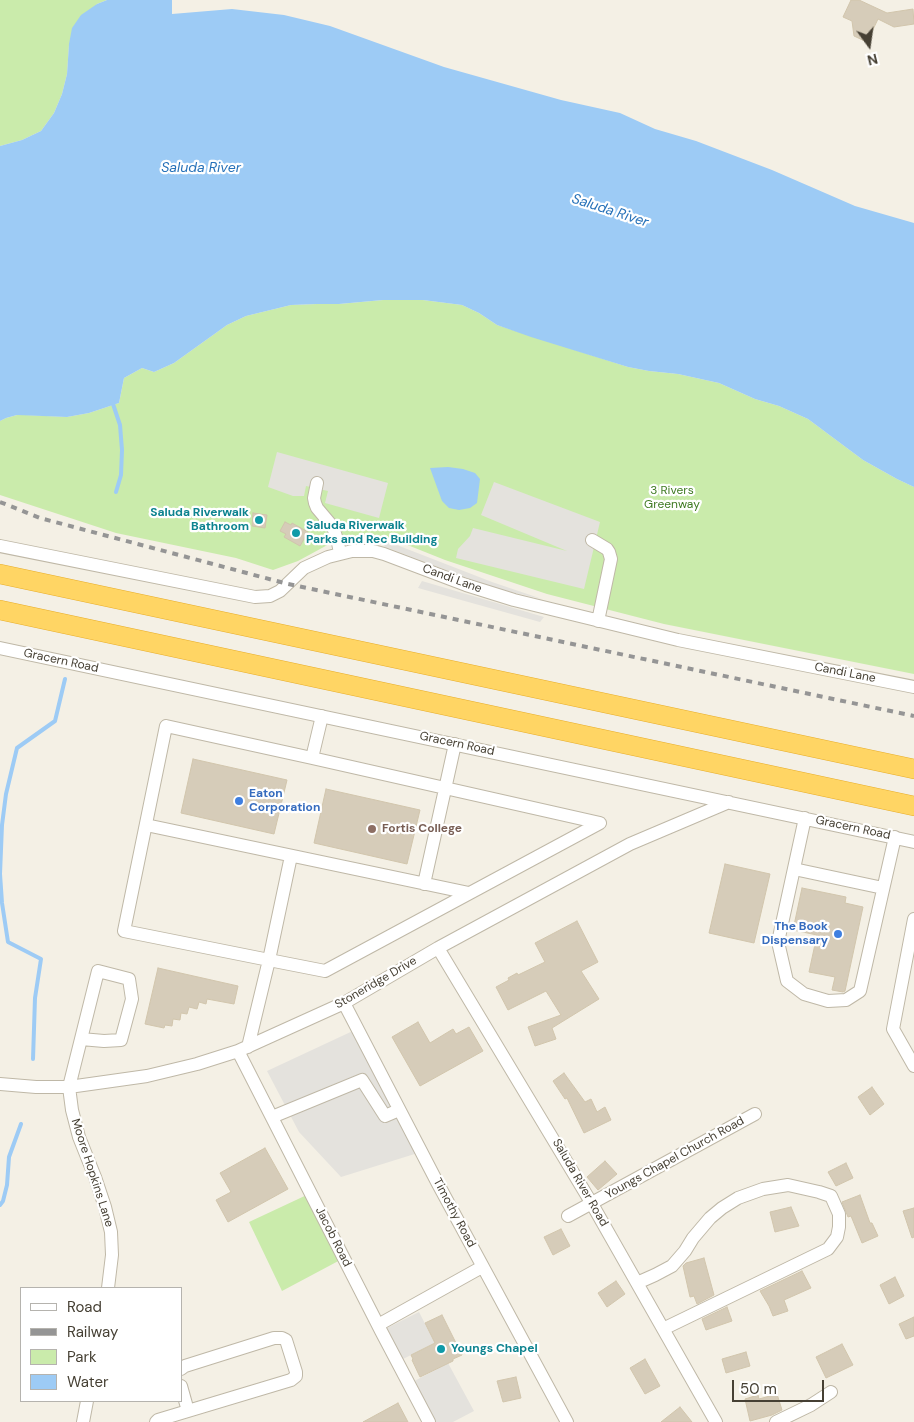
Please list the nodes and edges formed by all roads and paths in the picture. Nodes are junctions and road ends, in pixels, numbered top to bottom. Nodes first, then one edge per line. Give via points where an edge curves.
1 (317, 483) dead end
2 (592, 540) dead end
3 (0, 546) edge
4 (340, 553) junction
5 (0, 574) edge
6 (0, 610) edge
7 (598, 621) junction
8 (0, 648) edge
9 (914, 687) edge
10 (322, 716) junction
11 (455, 744) junction
12 (312, 758) junction
13 (914, 769) edge
14 (446, 788) junction
15 (729, 802) junction
16 (914, 806) edge
17 (805, 818) junction
18 (146, 825) junction
19 (895, 837) junction
20 (914, 842) edge
21 (291, 856) junction
22 (794, 869) junction
23 (424, 884) junction
24 (883, 888) junction
25 (469, 893) junction
26 (914, 919) edge
27 (438, 948) junction
28 (269, 960) junction
29 (344, 1003) junction
30 (81, 1039) junction
31 (243, 1049) junction
32 (914, 1066) edge
33 (0, 1084) edge
34 (69, 1087) junction
35 (399, 1110) junction
36 (755, 1114) dead end
37 (272, 1117) junction
38 (592, 1204) junction
39 (568, 1216) dead end
40 (482, 1267) junction
41 (637, 1283) junction
42 (108, 1287) edge
43 (378, 1325) junction
44 (663, 1329) junction
45 (182, 1368) edge
46 (182, 1390) edge
47 (831, 1392) dead end
48 (87, 1402) edge
49 (188, 1411) junction
50 (83, 1422) edge
51 (156, 1422) edge
52 (429, 1422) edge
53 (567, 1422) edge
54 (716, 1422) edge
55 (776, 1422) edge

1 - 4 street via 315,503 333,527
2 - 7 street via 609,552 611,559
3 - 4 street, Candi Lane via 255,597 276,593 304,568
4 - 7 street, Candi Lane via 373,551 498,596
5 - 13 highway
6 - 16 highway
7 - 9 street, Candi Lane
8 - 10 street, Gracern Road
10 - 11 street, Gracern Road
10 - 12 street
11 - 14 street
11 - 15 street, Gracern Road
12 - 14 street
12 - 18 street via 166,726
14 - 23 street
14 - 25 street via 600,823
15 - 17 street, Gracern Road
15 - 27 street, Stoneridge Drive via 630,844
17 - 19 street, Gracern Road
17 - 22 street
18 - 21 street
18 - 28 street via 124,931
19 - 20 street, Gracern Road
19 - 24 street
21 - 23 street
21 - 28 street
22 - 24 street
22 - 24 street via 778,942 787,981 804,994 828,1001 846,1000 860,991
23 - 25 street
25 - 28 street via 326,970
26 - 32 street via 893,1029
27 - 29 street, Stoneridge Drive
27 - 38 street, Saluda River Road
28 - 31 street
29 - 31 street, Stoneridge Drive
29 - 35 street, Timothy Road
30 - 30 street via 98,971 129,979 132,999 121,1040
30 - 34 street
31 - 34 street, Stoneridge Drive via 147,1076
31 - 37 street, Jacob Road
33 - 34 street, Stoneridge Drive
34 - 42 street, Moore Hopkins Lane via 79,1137 112,1232
35 - 37 street via 385,1116 362,1080
35 - 40 street, Timothy Road
36 - 38 street, Youngs Chapel Church Road
37 - 43 street, Jacob Road
38 - 39 street, Youngs Chapel Church Road
38 - 41 street, Saluda River Road
40 - 43 street
40 - 53 street, Timothy Road
41 - 44 street, Saluda River Road
41 - 44 street via 672,1266 710,1218 738,1198 788,1185 831,1196 839,1214 839,1227 837,1237 828,1250
43 - 52 street, Jacob Road
44 - 54 street, Saluda River Road
45 - 49 street via 282,1338 286,1340 296,1372 291,1380
46 - 49 street
47 - 55 street
48 - 50 street
49 - 51 street

